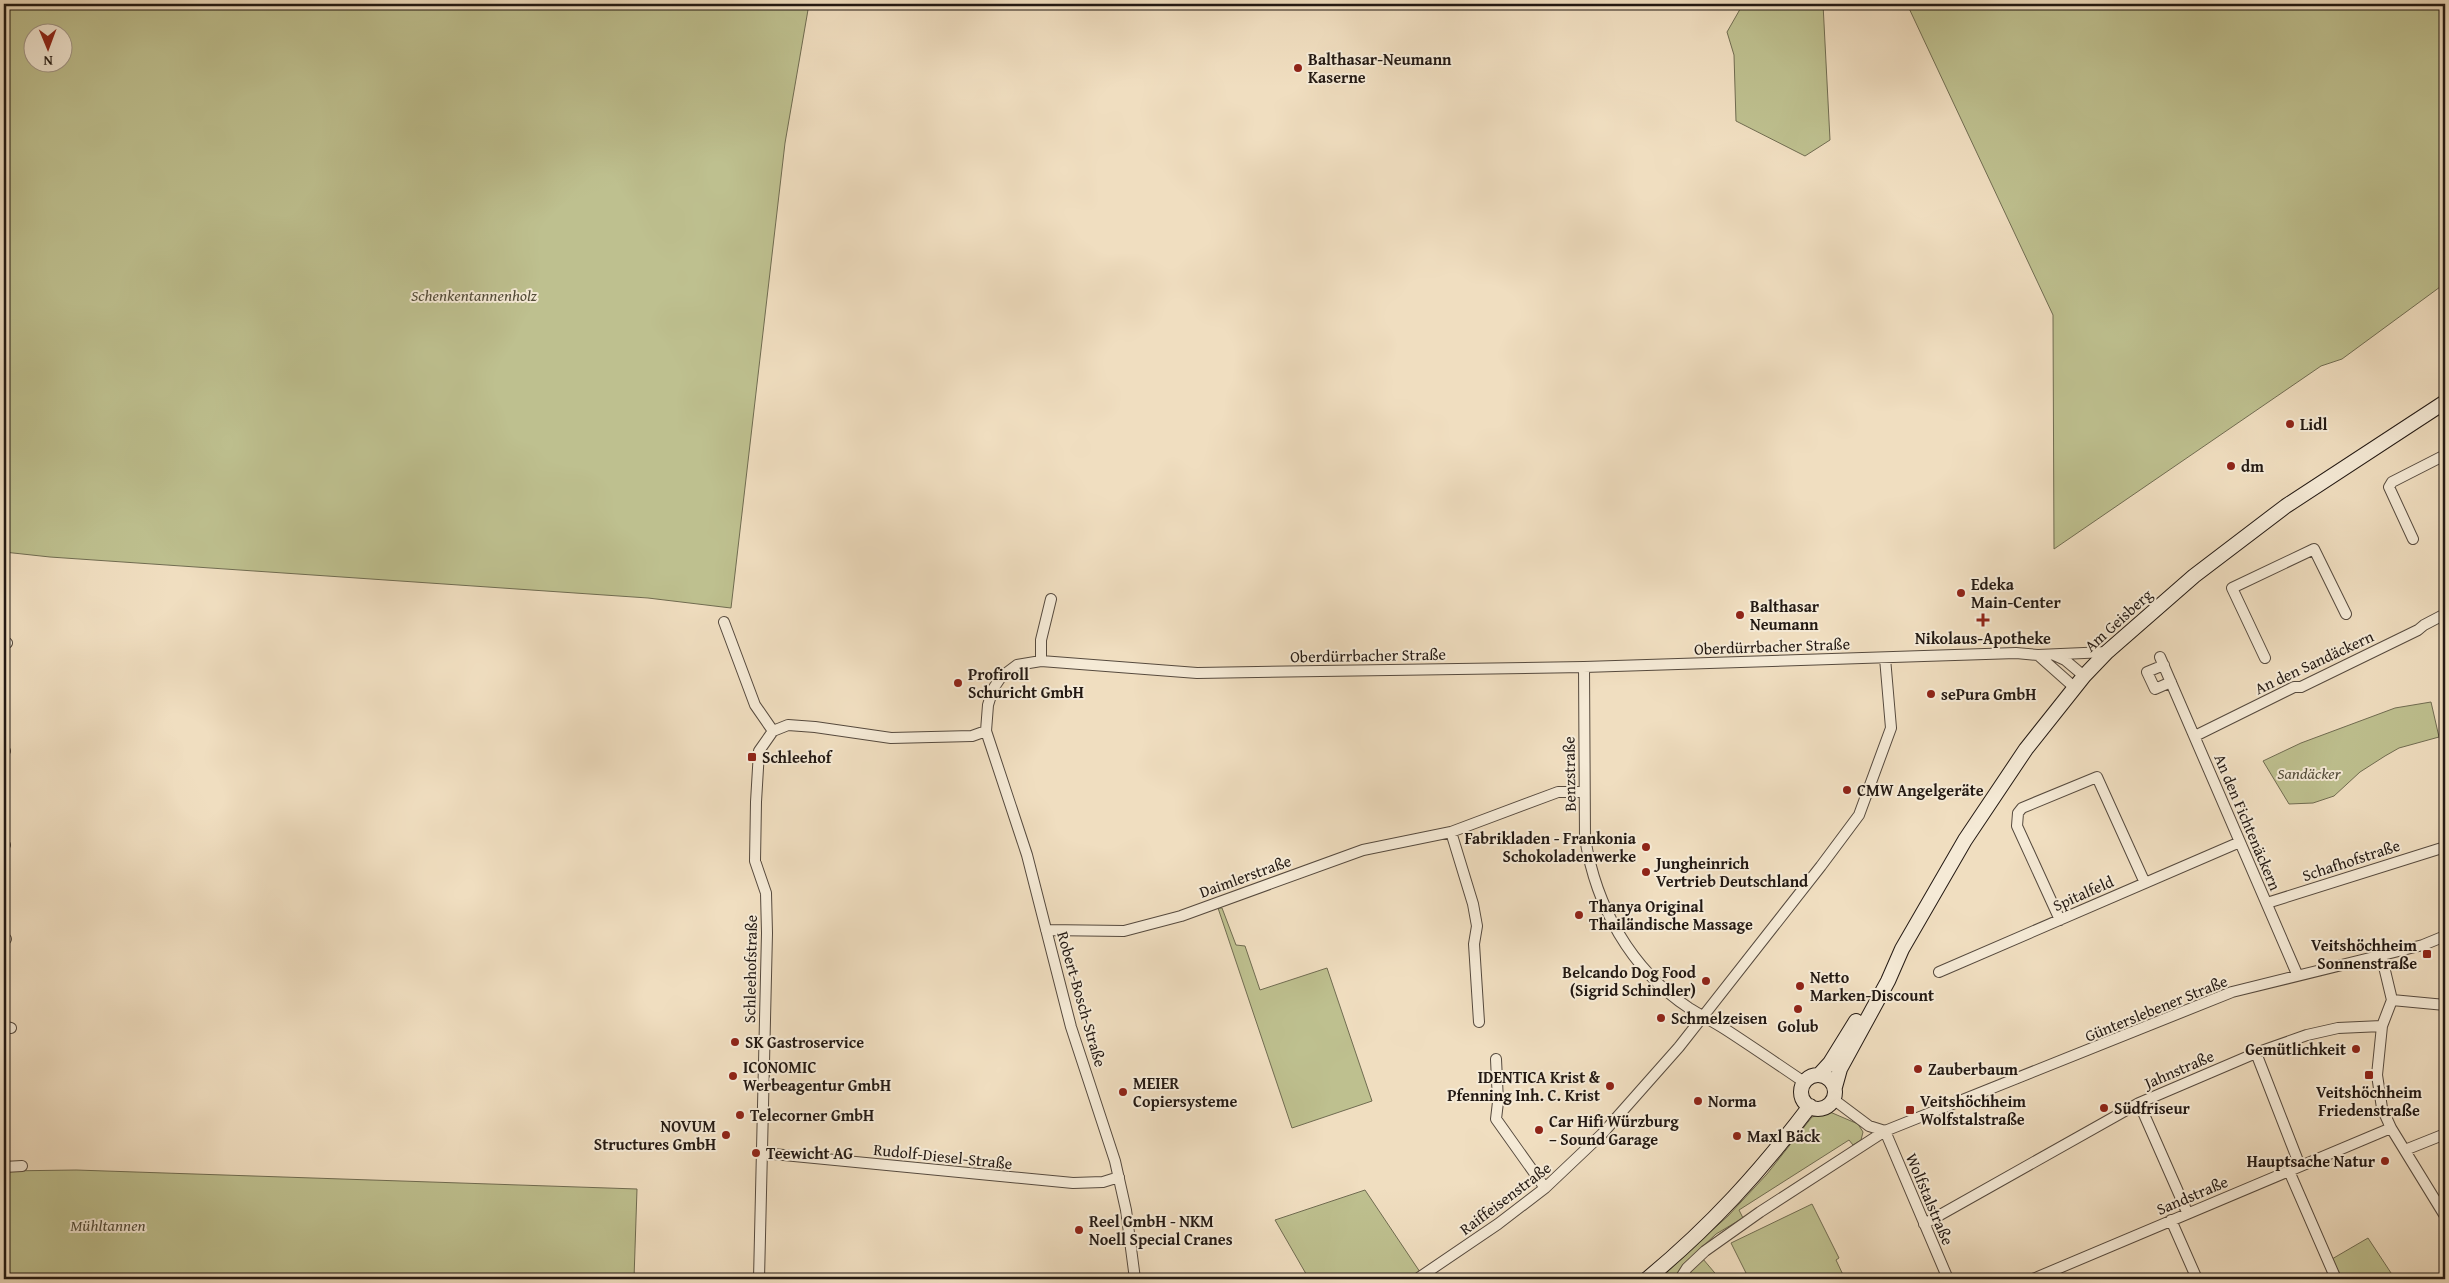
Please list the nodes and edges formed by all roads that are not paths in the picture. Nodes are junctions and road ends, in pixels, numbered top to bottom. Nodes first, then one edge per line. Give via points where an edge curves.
1 (2445, 402) edge
2 (2445, 455) edge
3 (2413, 539) dead end
4 (1051, 599) dead end
5 (2346, 614) dead end
6 (2445, 614) edge
7 (724, 622) dead end
8 (2106, 652) junction
9 (2051, 654) junction
10 (2038, 655) junction
11 (1886, 658) junction
12 (2265, 658) dead end
13 (1041, 661) junction
14 (1584, 667) junction
15 (2084, 676) junction
16 (2171, 682) junction
17 (2074, 687) junction
18 (773, 731) junction
19 (986, 731) junction
20 (2195, 736) junction
21 (1584, 792) junction
22 (1451, 832) junction
23 (2240, 842) junction
24 (2445, 847) edge
25 (2145, 883) junction
26 (2267, 903) junction
27 (2060, 920) junction
28 (1046, 930) junction
29 (2445, 936) edge
30 (1902, 950) junction
31 (2381, 954) junction
32 (1938, 972) dead end
33 (2297, 974) junction
34 (2392, 1000) junction
35 (2445, 1005) edge
36 (1704, 1016) junction
37 (1479, 1022) dead end
38 (2382, 1026) junction
39 (2256, 1053) junction
40 (1496, 1059) dead end
41 (1819, 1075) junction
42 (1804, 1082) junction
43 (1834, 1093) junction
44 (2139, 1103) junction
45 (1810, 1106) junction
46 (2392, 1128) junction
47 (1885, 1131) junction
48 (2445, 1134) edge
49 (2405, 1150) junction
50 (763, 1153) junction
51 (22, 1166) dead end
52 (2300, 1166) junction
53 (4, 1167) edge
54 (2289, 1171) junction
55 (1119, 1177) junction
56 (1545, 1188) junction
57 (2187, 1212) junction
58 (2445, 1216) edge
59 (2171, 1220) junction
60 (1924, 1224) junction
61 (2057, 1269) junction
62 (759, 1279) edge
63 (1135, 1279) edge
64 (1417, 1279) edge
65 (1647, 1279) edge
66 (1680, 1279) edge
67 (1948, 1279) edge
68 (2033, 1279) edge
69 (2061, 1279) edge
70 (2197, 1279) edge
71 (2336, 1279) edge

1 - 8 street, Am Geisberg via 2286,506 2194,576
2 - 3 street via 2392,482 2389,488
4 - 13 street via 1041,640
5 - 12 street via 2314,549 2232,588
6 - 20 street, An den Sandäckern via 2418,630
7 - 18 street via 755,705
8 - 9 street, Oberdürrbacher Straße
8 - 15 street, Am Geisberg
9 - 10 street, Oberdürrbacher Straße
9 - 15 street via 2065,660
10 - 11 street, Oberdürrbacher Straße
10 - 17 street
11 - 14 street, Oberdürrbacher Straße
11 - 36 street, Raiffeisenstraße via 1891,728 1859,815
13 - 14 street, Oberdürrbacher Straße via 1196,673
13 - 19 street, Oberdürrbacher Straße via 1016,664 1001,677 992,689
14 - 21 street, Benzstraße
15 - 17 street, Am Geisberg
16 - 16 street, An den Fichtenäckern via 2162,661 2147,672 2155,689
16 - 20 street, An den Fichtenäckern
17 - 30 street, Am Geisberg via 2026,749 1965,840
18 - 19 street via 788,725 806,726 891,738 972,736
18 - 50 street, Schleehofstraße via 759,751 754,861 766,893
19 - 28 street, Robert-Bosch-Straße via 1027,855
20 - 23 street, An den Fichtenäckern
21 - 22 street, Daimlerstraße via 1558,792
21 - 36 street, Benzstraße via 1588,858 1606,914 1637,961 1683,1003
22 - 28 street, Daimlerstraße via 1363,850 1181,916 1124,931
22 - 37 street via 1477,926 1474,944
23 - 25 street, Spitalfeld
23 - 26 street, An den Fichtenäckern
24 - 26 street, Schafhofstraße
25 - 27 street, Spitalfeld
25 - 27 street via 2097,777 2031,805 2018,814 2017,826
26 - 33 street, An den Fichtenäckern
27 - 32 street, Spitalfeld
28 - 55 street, Robert-Bosch-Straße via 1071,1027
29 - 31 street, Günterslebener Straße via 2423,945
30 - 41 street, Am Geisberg via 1830,1063
30 - 43 street, Am Geisberg via 1840,1069
31 - 33 street, Günterslebener Straße
31 - 34 street
33 - 47 street, Günterslebener Straße via 2232,992
34 - 35 street
34 - 38 street
36 - 42 street, Benzstraße
36 - 56 street, Raiffeisenstraße via 1608,1128
38 - 39 street, Jahnstraße via 2338,1028
38 - 46 street via 2377,1075 2382,1108
39 - 44 street, Jahnstraße
39 - 52 street
40 - 56 street via 1496,1118
41 - 42 street
41 - 43 street via 1828,1078
42 - 45 street via 1802,1097
43 - 45 street via 1824,1108
43 - 47 street via 1869,1126
44 - 57 street
44 - 60 street, Jahnstraße
45 - 65 street via 1748,1184 1692,1242
46 - 49 street
46 - 52 street, Sandstraße
47 - 60 street, Wolfstalstraße
47 - 66 street, Günterslebener Straße via 1704,1252
48 - 49 street
49 - 58 street
50 - 55 street, Rudolf-Diesel-Straße via 1073,1183 1103,1182
50 - 62 street, Schleehofstraße
51 - 53 street
52 - 54 street, Sandstraße
54 - 57 street, Sandstraße
54 - 71 street
55 - 63 street, Robert-Bosch-Straße
56 - 64 street, Raiffeisenstraße
57 - 59 street, Sandstraße
59 - 61 street, Sandstraße
59 - 70 street
60 - 67 street, Wolfstalstraße
61 - 68 street, Sandstraße
61 - 69 street

